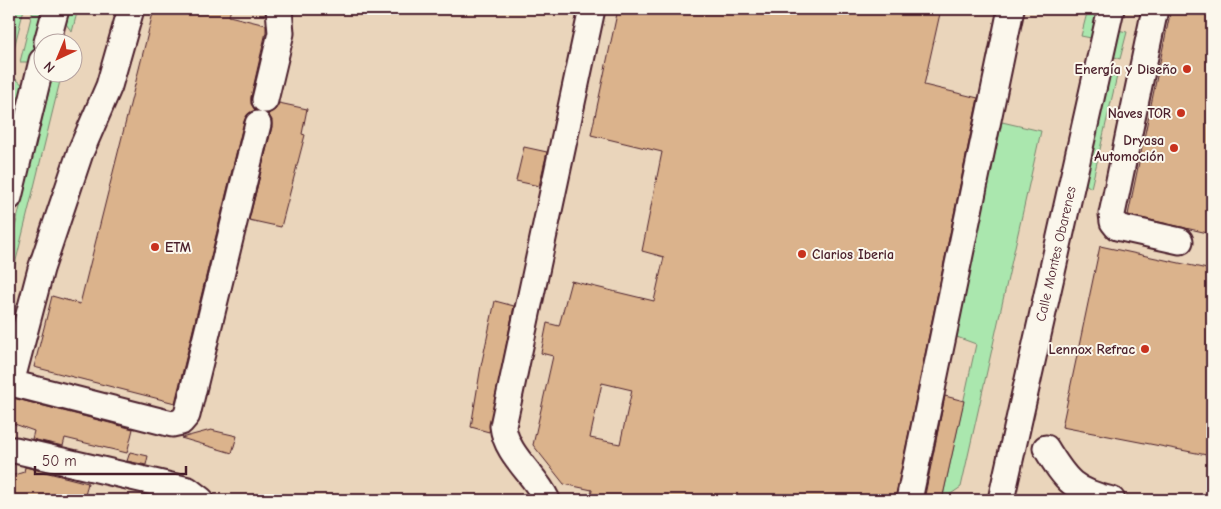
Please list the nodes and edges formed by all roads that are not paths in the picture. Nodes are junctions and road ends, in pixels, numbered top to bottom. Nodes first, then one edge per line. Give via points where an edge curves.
1 (56, 9) edge
2 (131, 9) edge
3 (279, 9) edge
4 (592, 9) edge
5 (1011, 9) edge
6 (1111, 9) edge
7 (1155, 9) edge
8 (50, 32) edge
9 (37, 82) edge
10 (264, 100) dead end
11 (258, 124) dead end
12 (9, 197) edge
13 (1180, 241) dead end
14 (10, 382) edge
15 (1046, 448) dead end
16 (9, 450) edge
17 (1088, 498) edge
18 (201, 500) edge
19 (547, 500) edge
20 (909, 500) edge
21 (1001, 500) edge
22 (1112, 500) edge

1 - 8 street
2 - 14 street via 109,86 80,153 41,269
3 - 10 street via 281,33
4 - 19 street via 503,426 507,442
5 - 20 street
6 - 21 street, Calle Montes Obarenes
7 - 13 street via 1135,74 1107,204 1112,222 1117,227
9 - 12 street
11 - 14 street via 187,415 181,422 172,424
15 - 17 street via 1070,482
16 - 18 street via 188,490
17 - 22 street

